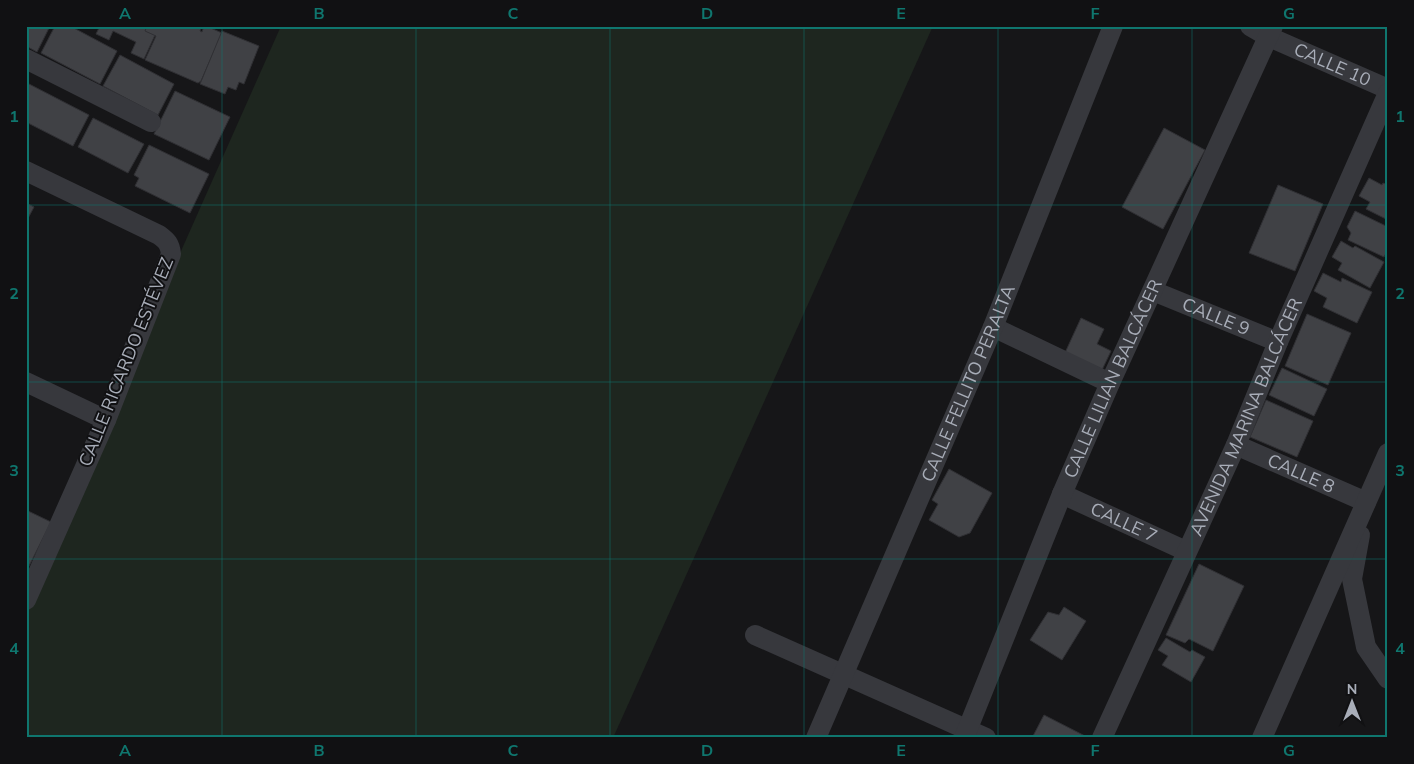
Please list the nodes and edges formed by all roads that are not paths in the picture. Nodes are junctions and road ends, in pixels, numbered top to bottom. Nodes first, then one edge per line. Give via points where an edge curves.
1 (1113, 26) edge
2 (1250, 26) edge
3 (1271, 32) edge
4 (26, 59) edge
5 (1388, 89) edge
6 (1388, 93) edge
7 (151, 122) dead end
8 (26, 170) edge
9 (1153, 291) junction
10 (993, 328) junction
11 (1278, 342) junction
12 (26, 382) edge
13 (1110, 383) junction
14 (106, 420) junction
15 (1236, 445) junction
16 (1388, 453) edge
17 (1388, 473) edge
18 (1062, 494) junction
19 (1366, 502) junction
20 (1186, 551) junction
21 (27, 595) edge
22 (755, 635) dead end
23 (844, 675) junction
24 (1388, 679) edge
25 (973, 735) edge
26 (816, 738) edge
27 (1102, 738) edge
28 (1262, 738) edge

1 - 10 street, CALLE FELLITO PERALTA
2 - 3 street, CALLE 10
3 - 5 street, CALLE 10
3 - 9 street, CALLE LILIAN BALCÁCER
4 - 7 street
6 - 11 street, AVENIDA MARINA BALCÁCER
8 - 14 street, CALLE RICARDO ESTÉVEZ via 159,236 170,246 171,254
9 - 11 street, CALLE 9
9 - 13 street, CALLE LILIAN BALCÁCER
10 - 13 street
10 - 23 street, CALLE FELLITO PERALTA
11 - 15 street, AVENIDA MARINA BALCÁCER
12 - 14 street
13 - 18 street, CALLE LILIAN BALCÁCER
14 - 21 street, CALLE RICARDO ESTÉVEZ
15 - 19 street, CALLE 8
15 - 20 street, AVENIDA MARINA BALCÁCER
16 - 19 street
17 - 19 street
18 - 20 street, CALLE 7
18 - 25 street, CALLE LILIAN BALCÁCER
19 - 24 street via 1352,579 1366,647
19 - 28 street
20 - 27 street, AVENIDA MARINA BALCÁCER
22 - 23 street
23 - 25 street
23 - 26 street, CALLE FELLITO PERALTA

